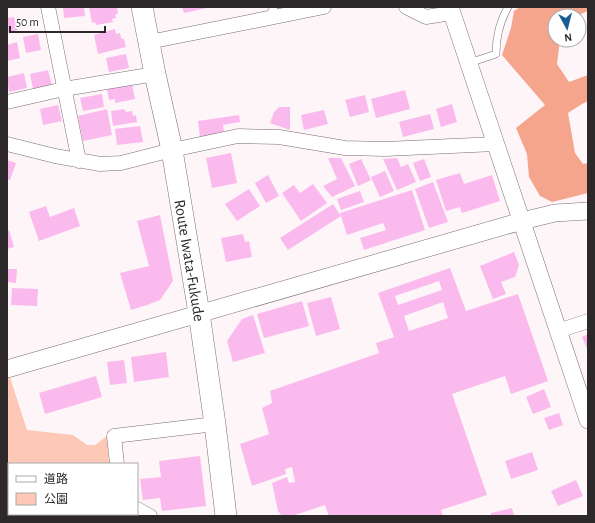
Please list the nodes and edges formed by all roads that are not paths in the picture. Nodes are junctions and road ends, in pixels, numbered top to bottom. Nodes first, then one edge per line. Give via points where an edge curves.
1 (48, 7) edge
2 (142, 7) edge
3 (324, 7) edge
4 (406, 7) edge
5 (508, 7) edge
6 (451, 10) edge
7 (271, 12) edge
8 (149, 42) junction
9 (469, 63) junction
10 (154, 74) junction
11 (64, 90) junction
12 (7, 102) edge
13 (7, 144) edge
14 (496, 144) junction
15 (172, 150) junction
16 (79, 161) junction
17 (588, 211) edge
18 (522, 221) junction
19 (199, 313) junction
20 (588, 321) edge
21 (558, 331) junction
22 (12, 367) edge
23 (588, 420) edge
24 (215, 424) junction
25 (117, 463) edge
26 (138, 509) edge
27 (150, 516) edge
28 (226, 516) edge

1 - 11 street
2 - 8 main road, Route Iwata-Fukude
3 - 7 street
4 - 6 street via 426,17
5 - 9 lane via 496,40 496,54
6 - 9 street
7 - 8 street
8 - 10 main road, Route Iwata-Fukude
9 - 14 street
10 - 11 street
10 - 15 main road, Route Iwata-Fukude
11 - 12 street
11 - 16 street
13 - 16 street
14 - 15 street via 385,149 345,148 279,137 238,136
14 - 18 street
15 - 16 street via 121,163
15 - 19 main road, Route Iwata-Fukude
17 - 18 street via 556,213
18 - 19 street
18 - 21 street
19 - 22 street
19 - 24 main road, Route Iwata-Fukude
20 - 21 street
21 - 23 street
24 - 25 street via 114,436
24 - 28 main road, Route Iwata-Fukude
26 - 27 street

